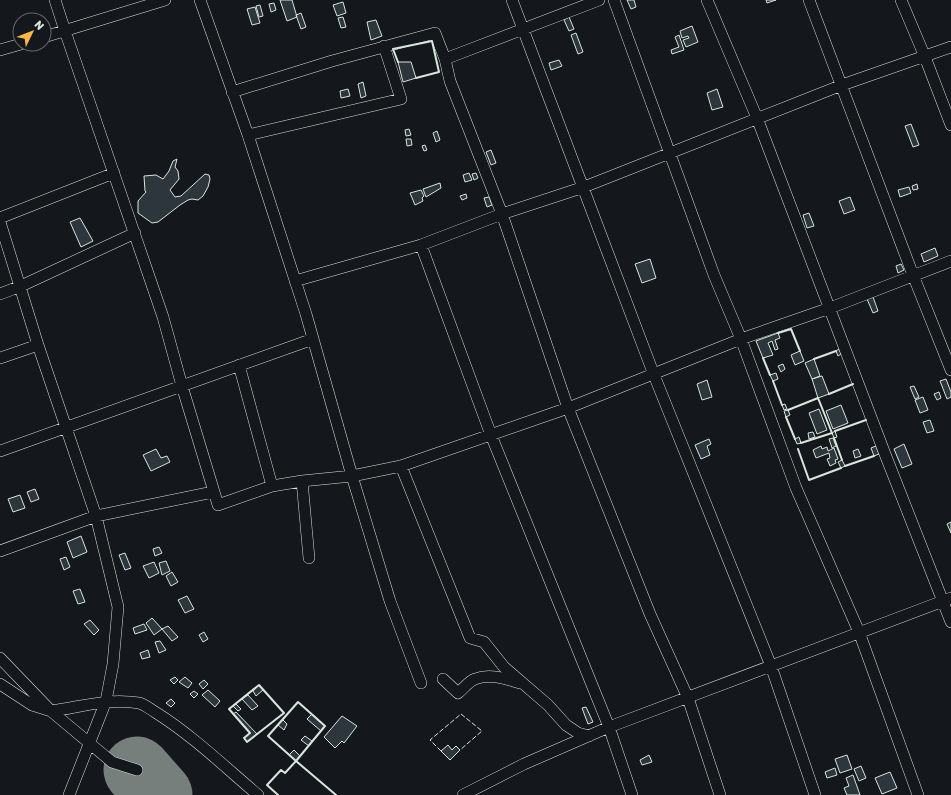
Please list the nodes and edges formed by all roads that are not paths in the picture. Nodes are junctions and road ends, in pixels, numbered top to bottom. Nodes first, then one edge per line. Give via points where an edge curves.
1 (55, 0) edge
2 (165, 0) edge
3 (200, 0) edge
4 (512, 0) edge
5 (599, 0) edge
6 (614, 0) edge
7 (707, 0) edge
8 (809, 0) edge
9 (901, 0) edge
10 (524, 29) junction
11 (65, 31) junction
12 (52, 35) edge
13 (384, 46) junction
14 (12, 47) edge
15 (951, 47) edge
16 (0, 50) edge
17 (925, 56) junction
18 (445, 59) junction
19 (842, 85) junction
20 (232, 92) junction
21 (757, 118) junction
22 (951, 125) edge
23 (248, 134) junction
24 (669, 153) junction
25 (114, 173) junction
26 (584, 187) junction
27 (502, 214) junction
28 (0, 218) edge
29 (0, 222) edge
30 (135, 233) junction
31 (421, 245) junction
32 (951, 261) edge
33 (913, 275) junction
34 (295, 281) junction
35 (21, 286) junction
36 (0, 294) edge
37 (830, 308) junction
38 (313, 339) junction
39 (741, 340) junction
40 (38, 345) junction
41 (0, 358) edge
42 (239, 365) junction
43 (951, 370) edge
44 (654, 375) junction
45 (182, 386) junction
46 (568, 408) junction
47 (66, 427) junction
48 (491, 435) junction
49 (0, 451) edge
50 (401, 466) junction
51 (352, 476) junction
52 (302, 482) junction
53 (272, 486) junction
54 (213, 492) junction
55 (96, 516) junction
56 (0, 551) edge
57 (309, 558) dead end
58 (947, 599) edge
59 (951, 622) edge
60 (859, 632) junction
61 (0, 658) edge
62 (771, 666) junction
63 (443, 679) dead end
64 (421, 683) dead end
65 (522, 683) junction
66 (0, 684) edge
67 (688, 698) junction
68 (106, 701) junction
69 (51, 711) junction
70 (609, 727) junction
71 (589, 736) junction
72 (89, 743) junction
73 (137, 770) dead end
74 (70, 795) edge
75 (258, 795) edge
76 (463, 795) edge
77 (632, 795) edge
78 (720, 795) edge
79 (815, 795) edge
80 (918, 795) edge

1 - 11 street
2 - 11 street
3 - 20 street
4 - 10 street
5 - 10 street
6 - 24 street
7 - 21 street
8 - 19 street
9 - 17 street
10 - 18 street
10 - 26 street
11 - 12 street
11 - 25 street
13 - 18 street via 436,33
13 - 20 street
13 - 23 street via 402,99
14 - 16 street
15 - 17 street
17 - 19 street
17 - 22 street
18 - 27 street via 450,81
19 - 21 street
19 - 33 street
20 - 23 street
21 - 24 street
21 - 37 street
23 - 34 street
24 - 26 street
24 - 39 street
25 - 28 street
25 - 30 street
26 - 27 street
26 - 44 street
27 - 31 street
27 - 46 street
29 - 35 street
30 - 35 street
30 - 45 street via 163,317
31 - 34 street
31 - 48 street
32 - 33 street
33 - 37 street
33 - 43 street
34 - 38 street
35 - 36 street
35 - 40 street
37 - 39 street
37 - 58 street via 885,454
38 - 42 street
38 - 51 street
39 - 44 street
39 - 60 street via 796,488
40 - 41 street
40 - 47 street
42 - 45 street
42 - 53 street
44 - 46 street
44 - 62 street
45 - 47 street
45 - 54 street
46 - 48 street
46 - 67 street via 650,614
47 - 49 street
47 - 55 street
48 - 50 street
48 - 70 street
50 - 51 street
50 - 65 street via 470,638 484,642 504,667
51 - 52 street
51 - 64 street via 390,602
52 - 53 street
52 - 57 street
53 - 54 street via 218,505
54 - 55 street
55 - 56 street
55 - 68 street via 118,607 113,664
58 - 59 street
58 - 60 street
60 - 62 street
60 - 80 street
61 - 69 street
62 - 67 street
62 - 79 street
63 - 65 street via 458,693 474,679 501,678
65 - 71 street via 548,705 566,725 578,733
66 - 69 street via 32,705
67 - 70 street
67 - 78 street
68 - 69 street
68 - 72 street
68 - 75 street via 141,703 167,720
69 - 72 street
70 - 71 street
70 - 77 street
71 - 76 street via 524,764
72 - 73 street via 112,762
72 - 74 street

